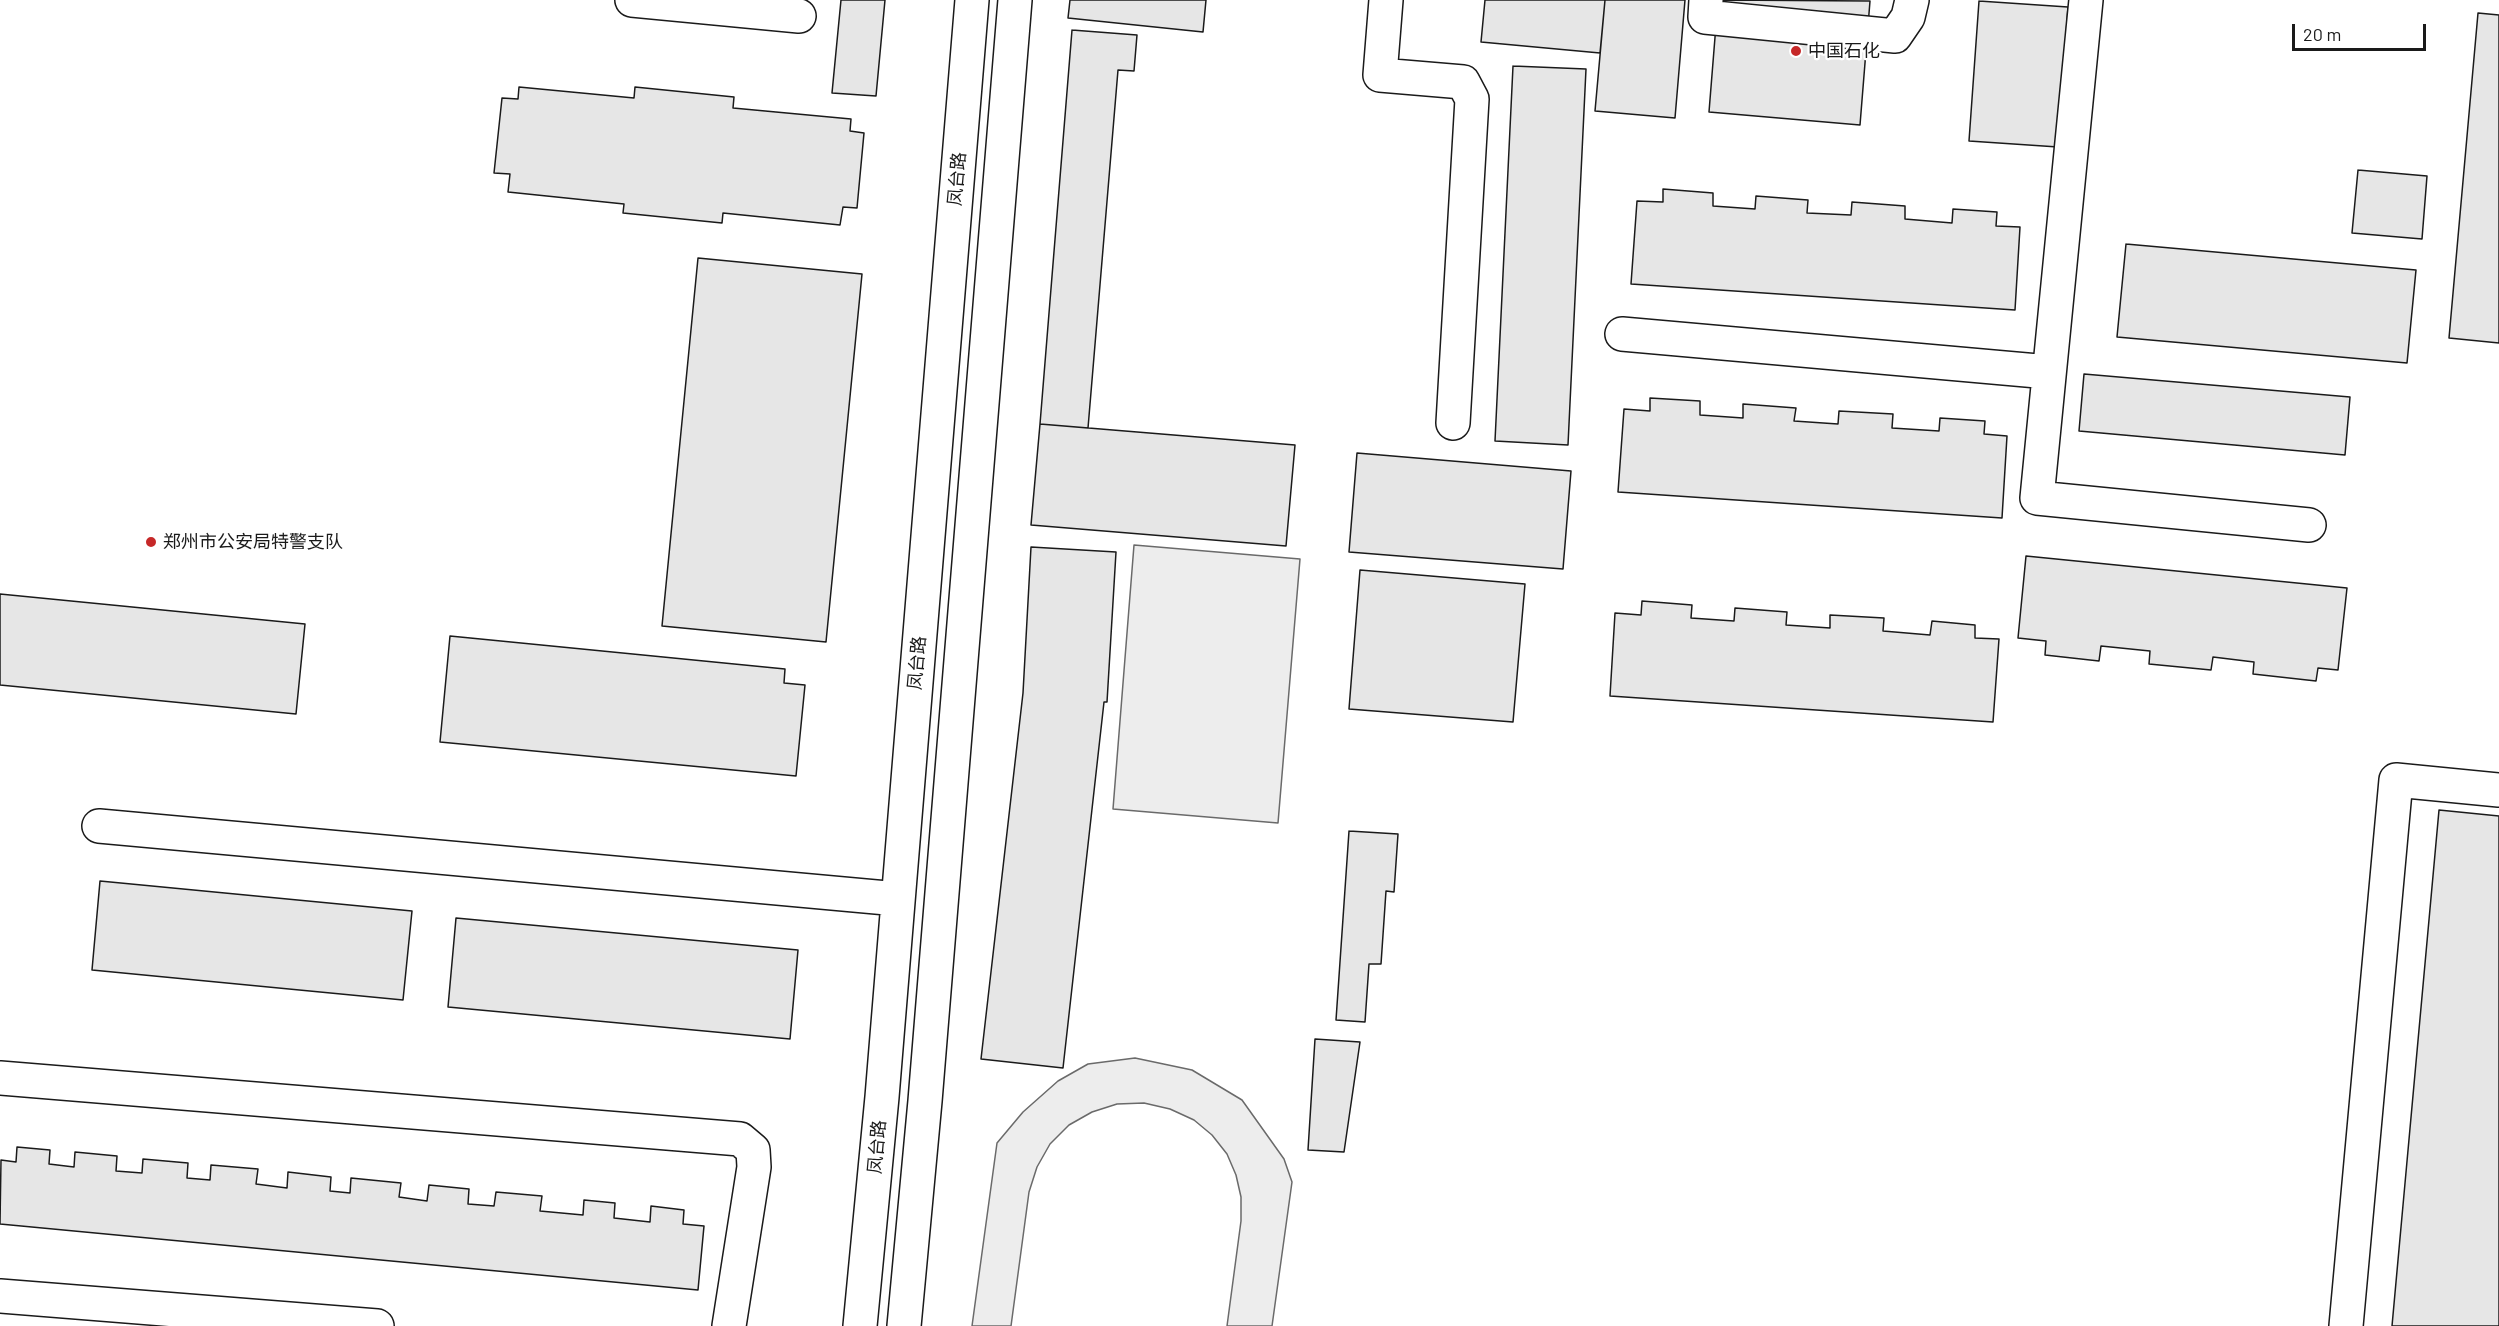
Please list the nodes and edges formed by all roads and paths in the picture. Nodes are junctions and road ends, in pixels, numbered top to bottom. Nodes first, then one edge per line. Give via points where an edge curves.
1 (632, 0) edge
2 (972, 0) edge
3 (1016, 0) edge
4 (1386, 0) edge
5 (1706, 0) edge
6 (1912, 0) edge
7 (2086, 0) edge
8 (799, 16) dead end
9 (1622, 334) dead end
10 (2049, 372) junction
11 (1453, 423) dead end
12 (2309, 525) dead end
13 (2499, 790) edge
14 (99, 826) dead end
15 (898, 899) junction
16 (0, 1078) edge
17 (0, 1296) edge
18 (377, 1326) edge
19 (729, 1326) edge
20 (861, 1326) edge
21 (904, 1326) edge
22 (2346, 1326) edge

1 - 8 street
2 - 15 street, 凤台路
3 - 21 street
4 - 11 street via 1380,75 1463,82 1472,99
5 - 6 street via 1705,17 1895,36 1908,17
7 - 10 street
9 - 10 street
10 - 12 street via 2037,498
13 - 22 street via 2396,780
14 - 15 street
15 - 20 street, 凤台路
16 - 19 street via 740,1139 753,1150 754,1167
17 - 18 street

